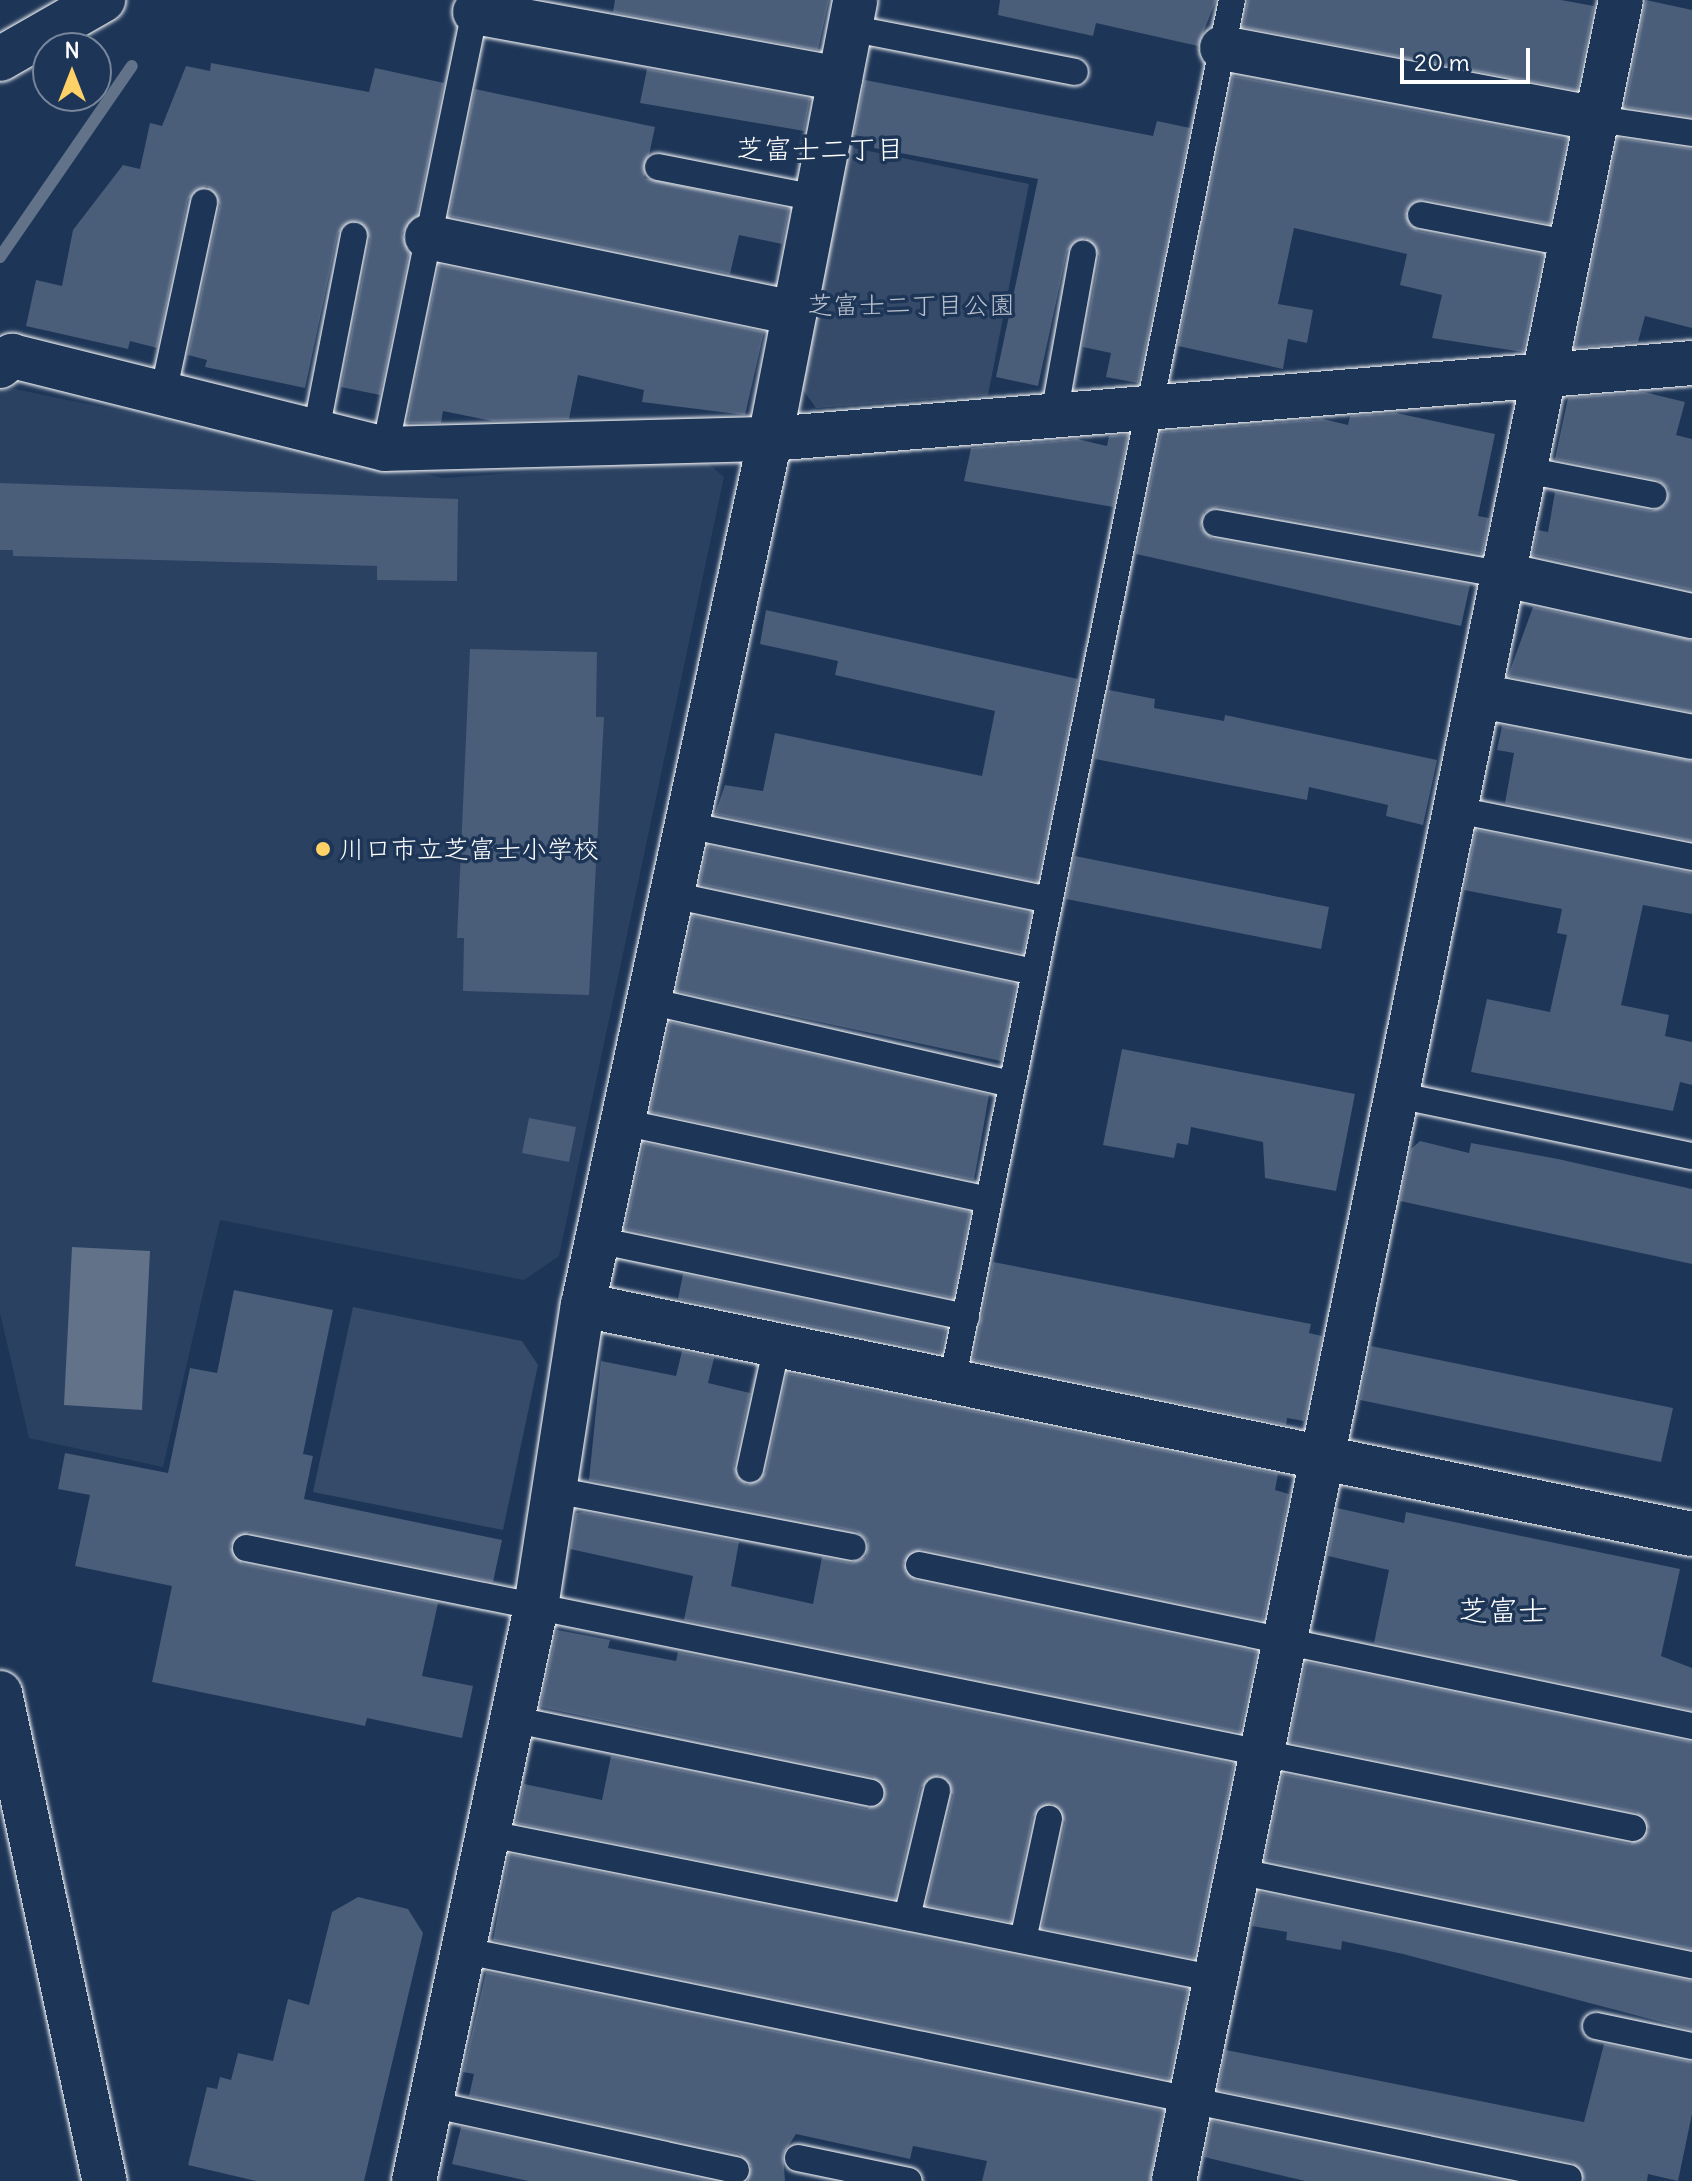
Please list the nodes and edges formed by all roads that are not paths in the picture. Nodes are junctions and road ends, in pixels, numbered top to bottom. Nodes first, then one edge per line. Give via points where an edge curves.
1 (103, 0) edge
2 (1232, 0) edge
3 (1613, 2) edge
4 (477, 6) edge
5 (852, 14) edge
6 (1222, 48) junction
7 (0, 59) edge
8 (1075, 72) dead end
9 (840, 79) junction
10 (1598, 119) junction
11 (1692, 133) edge
12 (658, 167) dead end
13 (816, 198) junction
14 (204, 202) dead end
15 (1421, 215) dead end
16 (354, 236) dead end
17 (427, 237) junction
18 (1571, 244) junction
19 (1083, 254) dead end
20 (794, 313) junction
21 (1692, 363) edge
22 (0, 366) edge
23 (1546, 375) junction
24 (163, 394) junction
25 (1150, 407) junction
26 (1054, 415) junction
27 (316, 431) junction
28 (770, 439) junction
29 (385, 449) junction
30 (1526, 470) junction
31 (1654, 495) dead end
32 (1216, 523) dead end
33 (1505, 575) junction
34 (1692, 616) edge
35 (1480, 696) junction
36 (1692, 737) edge
37 (1457, 810) junction
38 (687, 825) junction
39 (1692, 857) edge
40 (672, 895) junction
41 (1049, 900) junction
42 (1035, 972) junction
43 (649, 1001) junction
44 (1012, 1084) junction
45 (1397, 1095) junction
46 (622, 1122) junction
47 (1692, 1156) edge
48 (989, 1200) junction
49 (597, 1240) junction
50 (583, 1305) junction
51 (966, 1317) junction
52 (777, 1345) junction
53 (952, 1382) junction
54 (1322, 1458) junction
55 (750, 1469) dead end
56 (554, 1490) junction
57 (1692, 1534) edge
58 (853, 1547) dead end
59 (246, 1548) dead end
60 (919, 1565) dead end
61 (536, 1607) junction
62 (1285, 1640) junction
63 (0, 1693) edge
64 (511, 1719) junction
65 (1692, 1726) edge
66 (1261, 1754) junction
67 (937, 1791) dead end
68 (870, 1793) dead end
69 (1049, 1819) dead end
70 (1633, 1828) dead end
71 (485, 1833) junction
72 (1237, 1871) junction
73 (907, 1917) junction
74 (1023, 1940) junction
75 (461, 1950) junction
76 (1692, 1965) edge
77 (1216, 1979) junction
78 (1596, 2026) dead end
79 (1692, 2046) edge
80 (1191, 2101) junction
81 (430, 2104) junction
82 (798, 2158) dead end
83 (736, 2170) dead end
84 (1569, 2178) dead end
85 (94, 2179) edge
86 (420, 2180) edge
87 (909, 2181) edge
88 (1174, 2181) edge

1 - 7 street
2 - 6 lane
3 - 10 street
4 - 9 street
4 - 17 lane
5 - 8 lane
5 - 9 street
6 - 10 street
6 - 25 lane
9 - 13 street
10 - 11 lane
10 - 18 street
12 - 13 lane
13 - 20 street
14 - 24 lane
15 - 18 lane
16 - 27 lane
17 - 20 street
17 - 29 lane
18 - 23 street
19 - 26 lane
20 - 28 street
21 - 23 street
22 - 24 street via 12,356
23 - 25 street
23 - 30 street
24 - 27 street
25 - 26 street
25 - 41 lane
26 - 28 street
27 - 29 street
28 - 29 street
28 - 38 street
30 - 31 lane
30 - 33 street
32 - 33 lane
33 - 34 street
33 - 35 street
35 - 36 street
35 - 37 street
37 - 39 lane
37 - 45 street
38 - 40 street
38 - 41 lane
40 - 42 lane
40 - 43 street
41 - 42 lane
42 - 44 lane
43 - 44 lane
43 - 46 street
44 - 48 lane
45 - 47 lane
45 - 54 street
46 - 48 lane
46 - 49 street
48 - 51 lane
49 - 50 street
49 - 51 lane
50 - 52 street
50 - 56 street
51 - 53 lane
52 - 53 street
52 - 55 lane
53 - 54 street
54 - 57 street
54 - 62 street
56 - 58 lane
56 - 61 street
59 - 61 lane
60 - 62 lane
61 - 64 street
61 - 66 lane
62 - 65 lane
62 - 66 street
63 - 85 street
64 - 68 lane
64 - 71 street
66 - 70 lane
66 - 72 street
67 - 73 lane
69 - 74 lane
71 - 73 lane
71 - 75 street
72 - 76 lane
72 - 77 street
73 - 74 lane
74 - 77 lane
75 - 80 lane
75 - 81 street
77 - 80 street
78 - 79 lane
80 - 84 lane
80 - 88 street
81 - 83 lane
81 - 86 street
82 - 87 lane

